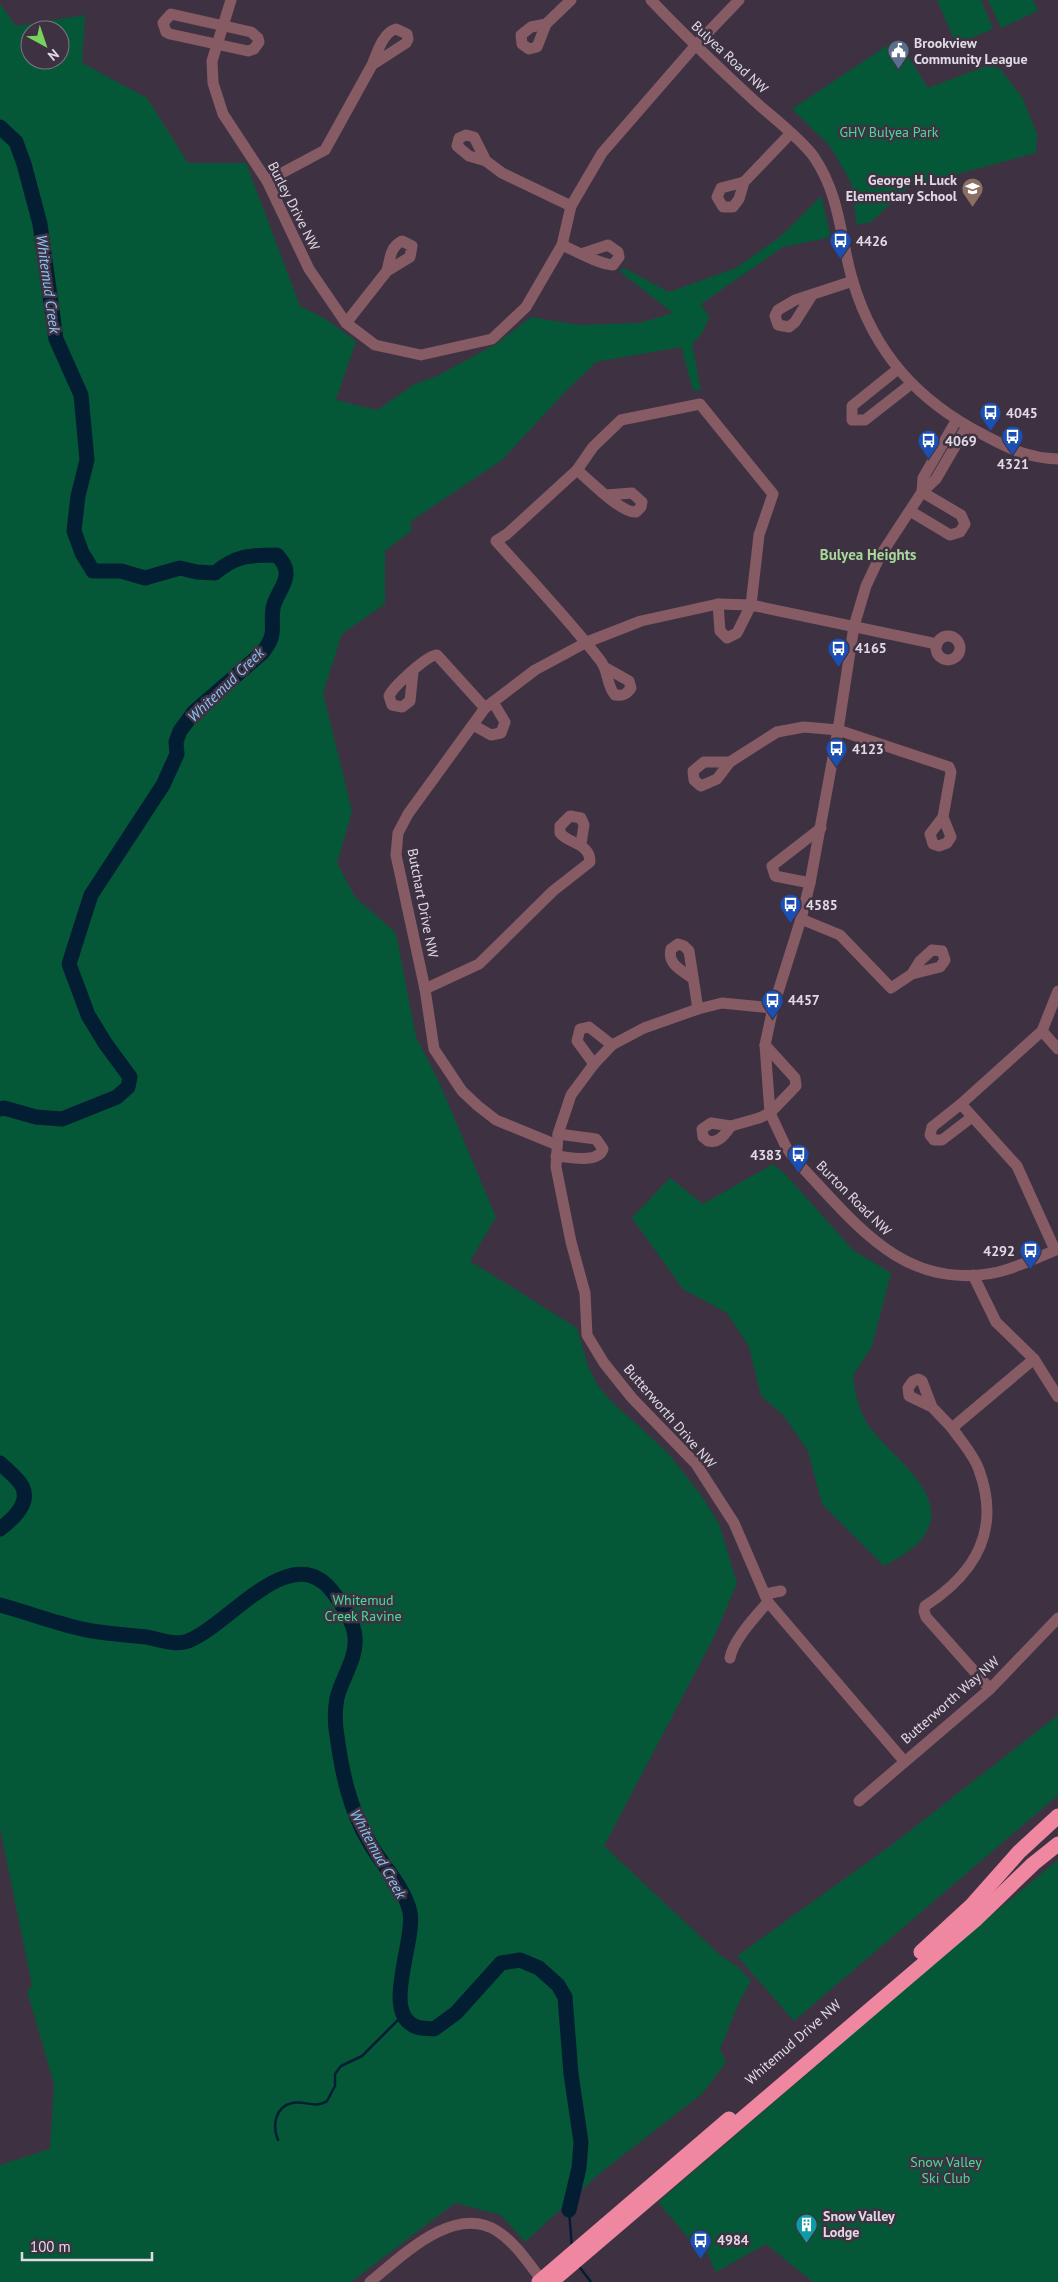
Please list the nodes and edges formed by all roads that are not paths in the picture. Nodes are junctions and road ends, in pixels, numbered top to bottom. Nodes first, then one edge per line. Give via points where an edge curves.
1 (232, 0) edge
2 (571, 0) edge
3 (651, 0) edge
4 (739, 0) edge
5 (223, 24) junction
6 (546, 24) dead end
7 (218, 44) junction
8 (694, 46) junction
9 (372, 65) dead end
10 (790, 134) junction
11 (486, 161) dead end
12 (267, 181) junction
13 (744, 182) dead end
14 (571, 206) junction
15 (562, 245) junction
16 (581, 254) dead end
17 (387, 271) dead end
18 (853, 281) junction
19 (812, 295) dead end
20 (346, 323) junction
21 (898, 369) junction
22 (911, 384) junction
23 (956, 420) junction
24 (967, 426) junction
25 (1058, 459) edge
26 (577, 470) junction
27 (922, 492) junction
28 (606, 495) dead end
29 (910, 511) junction
30 (718, 604) junction
31 (751, 605) junction
32 (854, 626) junction
33 (586, 642) junction
34 (937, 644) dead end
35 (606, 668) dead end
36 (413, 672) dead end
37 (489, 705) junction
38 (473, 725) junction
39 (838, 730) junction
40 (730, 762) dead end
41 (943, 817) dead end
42 (820, 828) junction
43 (581, 844) dead end
44 (810, 883) junction
45 (801, 919) junction
46 (912, 974) dead end
47 (692, 978) dead end
48 (425, 989) junction
49 (1058, 991) edge
50 (698, 1008) junction
51 (773, 1008) junction
52 (1042, 1031) junction
53 (612, 1045) junction
54 (765, 1045) junction
55 (1058, 1049) edge
56 (594, 1064) junction
57 (961, 1104) junction
58 (770, 1113) junction
59 (972, 1117) junction
60 (731, 1126) dead end
61 (557, 1145) junction
62 (1056, 1249) edge
63 (973, 1275) junction
64 (1034, 1359) junction
65 (1058, 1397) edge
66 (932, 1407) dead end
67 (952, 1428) junction
68 (781, 1591) dead end
69 (766, 1598) junction
70 (1058, 1618) edge
71 (730, 1658) dead end
72 (990, 1689) junction
73 (904, 1761) junction
74 (860, 1801) dead end
75 (1058, 1816) edge
76 (1058, 1842) edge
77 (732, 2122) junction
78 (370, 2282) edge
79 (539, 2282) edge
80 (543, 2282) edge
81 (550, 2282) edge

1 - 5 street, Burley Drive NW
2 - 6 street
3 - 8 street, Bulyea Road NW
4 - 8 street, Burley Drive NW
5 - 7 street, Burley Drive NW
5 - 7 street via 251,32 259,42 248,51
5 - 7 street via 176,14 164,20 164,29 170,34
7 - 12 street, Burley Drive NW via 212,61 213,83 223,114
8 - 10 street, Bulyea Road NW
8 - 14 street, Burley Drive NW via 602,153
9 - 12 street via 325,150
10 - 13 street
10 - 18 street, Bulyea Road NW via 813,156 828,182 840,217
11 - 14 street via 502,173
12 - 20 street, Burley Drive NW via 309,269
14 - 15 street, Burley Drive NW
15 - 16 street
15 - 20 street, Burley Drive NW via 526,307 492,339 420,355 375,345
17 - 20 street
18 - 19 street
18 - 21 street, Bulyea Road NW via 867,323
21 - 22 street, Bulyea Road NW
21 - 22 street via 852,406 852,420 865,420
22 - 23 street, Bulyea Road NW
23 - 24 street, Bulyea Road NW
23 - 27 street, Burton Road NW via 923,478
24 - 25 street, Bulyea Road NW via 1020,454
24 - 27 street, Burton Road NW via 936,479
26 - 28 street
26 - 31 street via 593,447 621,420 700,404 773,494 759,534
26 - 33 street via 496,541
27 - 29 street, Burton Road NW
27 - 29 street via 961,516 965,524 960,532 950,535
29 - 32 street, Burton Road NW via 880,556 866,586
30 - 31 street, Butchart Drive NW
30 - 31 street via 720,631 727,638 737,633
30 - 33 street, Butchart Drive NW via 641,621
31 - 32 street, Butchart Drive NW
32 - 34 street
32 - 39 street, Burton Road NW
33 - 35 street
33 - 37 street, Butchart Drive NW via 535,670
36 - 37 street via 432,655 437,655
37 - 38 street, Butchart Drive NW
37 - 38 street via 505,722 501,733 491,735
38 - 48 street, Butchart Drive NW via 408,814 398,833 396,855
39 - 40 street via 804,727 777,732
39 - 41 street via 949,767 951,772
39 - 42 street, Burton Road NW
42 - 44 street, Burton Road NW
42 - 44 street via 772,866 775,876
43 - 48 street via 590,862 553,891 479,964
44 - 45 street, Burton Road NW
45 - 46 street via 840,935 891,988
45 - 51 street, Burton Road NW
47 - 50 street
48 - 61 street, Butchart Drive NW via 434,1049 462,1091 496,1120
49 - 52 street
50 - 51 street, Butterworth Drive NW via 722,1003
50 - 53 street, Butterworth Drive NW via 644,1028
51 - 54 street, Burton Road NW
52 - 55 street
52 - 57 street
53 - 56 street, Butterworth Drive NW
53 - 56 street via 589,1027 580,1029 577,1041
54 - 58 street, Burton Road NW
54 - 58 street via 797,1081 794,1089
56 - 61 street, Butterworth Drive NW via 571,1095
57 - 59 street
57 - 59 street via 932,1127 930,1134 934,1140 942,1140
58 - 60 street
58 - 63 street, Burton Road NW via 797,1162 880,1247 922,1268
59 - 62 street via 1017,1166
61 - 69 street, Butterworth Drive NW via 566,1217 585,1293 588,1335 604,1363 632,1398 696,1464 734,1523
62 - 63 street, Burton Road NW via 999,1272
63 - 64 street via 996,1322
64 - 65 street
64 - 67 street
66 - 67 street
67 - 72 street via 979,1468 986,1494 987,1520 982,1544 969,1567 948,1591 925,1606 924,1611
68 - 69 street
69 - 71 street
69 - 73 street, Butterworth Drive NW
70 - 72 street, Butterworth Way NW
72 - 73 street, Butterworth Way NW
73 - 74 street, Butterworth Way NW
75 - 77 highway, Whitemud Drive NW via 1019,1852 954,1923
76 - 77 highway, Whitemud Drive NW via 974,1920
77 - 79 highway, Whitemud Drive NW, bridge
77 - 81 highway, Whitemud Drive NW
78 - 80 street via 438,2231 457,2224 475,2223 506,2238 522,2253

